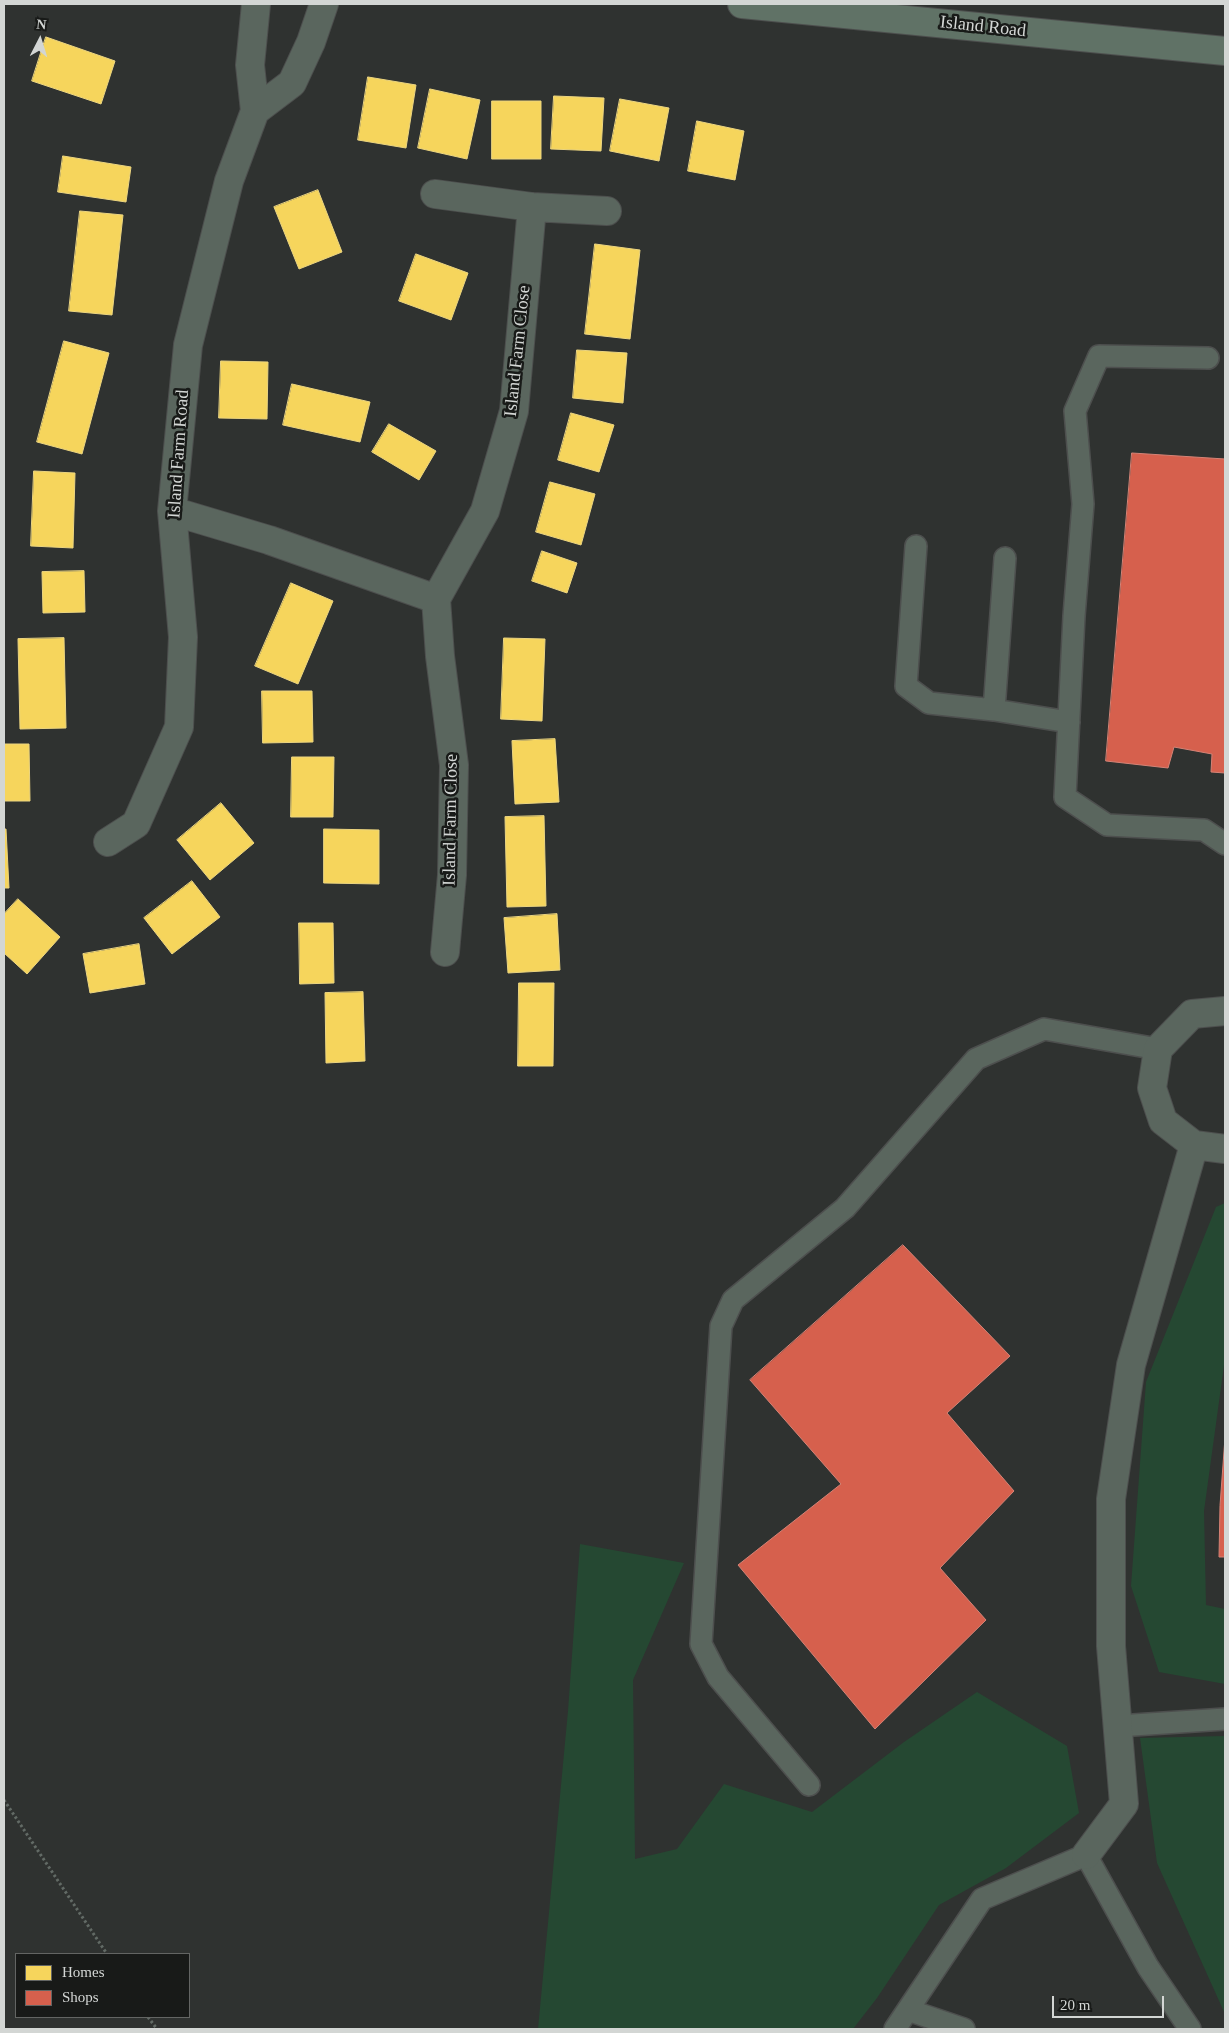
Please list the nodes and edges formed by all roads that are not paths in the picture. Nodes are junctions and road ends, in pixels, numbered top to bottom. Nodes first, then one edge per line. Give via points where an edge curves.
1 (256, 4) edge
2 (324, 4) edge
3 (742, 4) edge
4 (1225, 51) edge
5 (255, 111) junction
6 (434, 194) dead end
7 (532, 208) junction
8 (607, 212) dead end
9 (1208, 358) dead end
10 (172, 511) junction
11 (916, 546) dead end
12 (1004, 558) dead end
13 (436, 599) junction
14 (994, 710) junction
15 (1069, 722) junction
16 (108, 842) dead end
17 (1225, 844) edge
18 (445, 952) dead end
19 (1225, 1011) edge
20 (1158, 1049) junction
21 (1194, 1145) junction
22 (1225, 1149) edge
23 (1225, 1719) edge
24 (1118, 1726) junction
25 (809, 1785) dead end
26 (1086, 1855) junction
27 (908, 2010) junction
28 (895, 2029) edge
29 (964, 2029) edge
30 (1190, 2029) edge

1 - 5 street, Island Farm Road via 250,65
2 - 5 street via 292,83
3 - 4 main road, Island Road
5 - 10 street, Island Farm Road via 230,181 188,345
6 - 7 street
7 - 8 street
7 - 13 street, Island Farm Close via 514,411 485,511
9 - 15 lane via 1099,356 1075,411 1083,504
10 - 13 street via 269,540
10 - 16 street, Island Farm Road via 183,637 178,727 136,824
11 - 14 lane via 906,686 930,703
12 - 14 lane
13 - 18 street, Island Farm Close via 454,765 452,875
14 - 15 lane
15 - 17 lane via 1065,797 1108,825 1204,830
19 - 20 street via 1192,1014
20 - 21 street via 1152,1088 1163,1121
20 - 25 lane via 1044,1028 976,1059 845,1208 733,1300 721,1326 701,1644 718,1676
21 - 22 street
21 - 24 street via 1131,1365 1111,1499 1111,1646
23 - 24 lane
24 - 26 street via 1124,1804
26 - 27 lane via 982,1899
26 - 30 lane via 1148,1967
27 - 28 lane
27 - 29 lane

